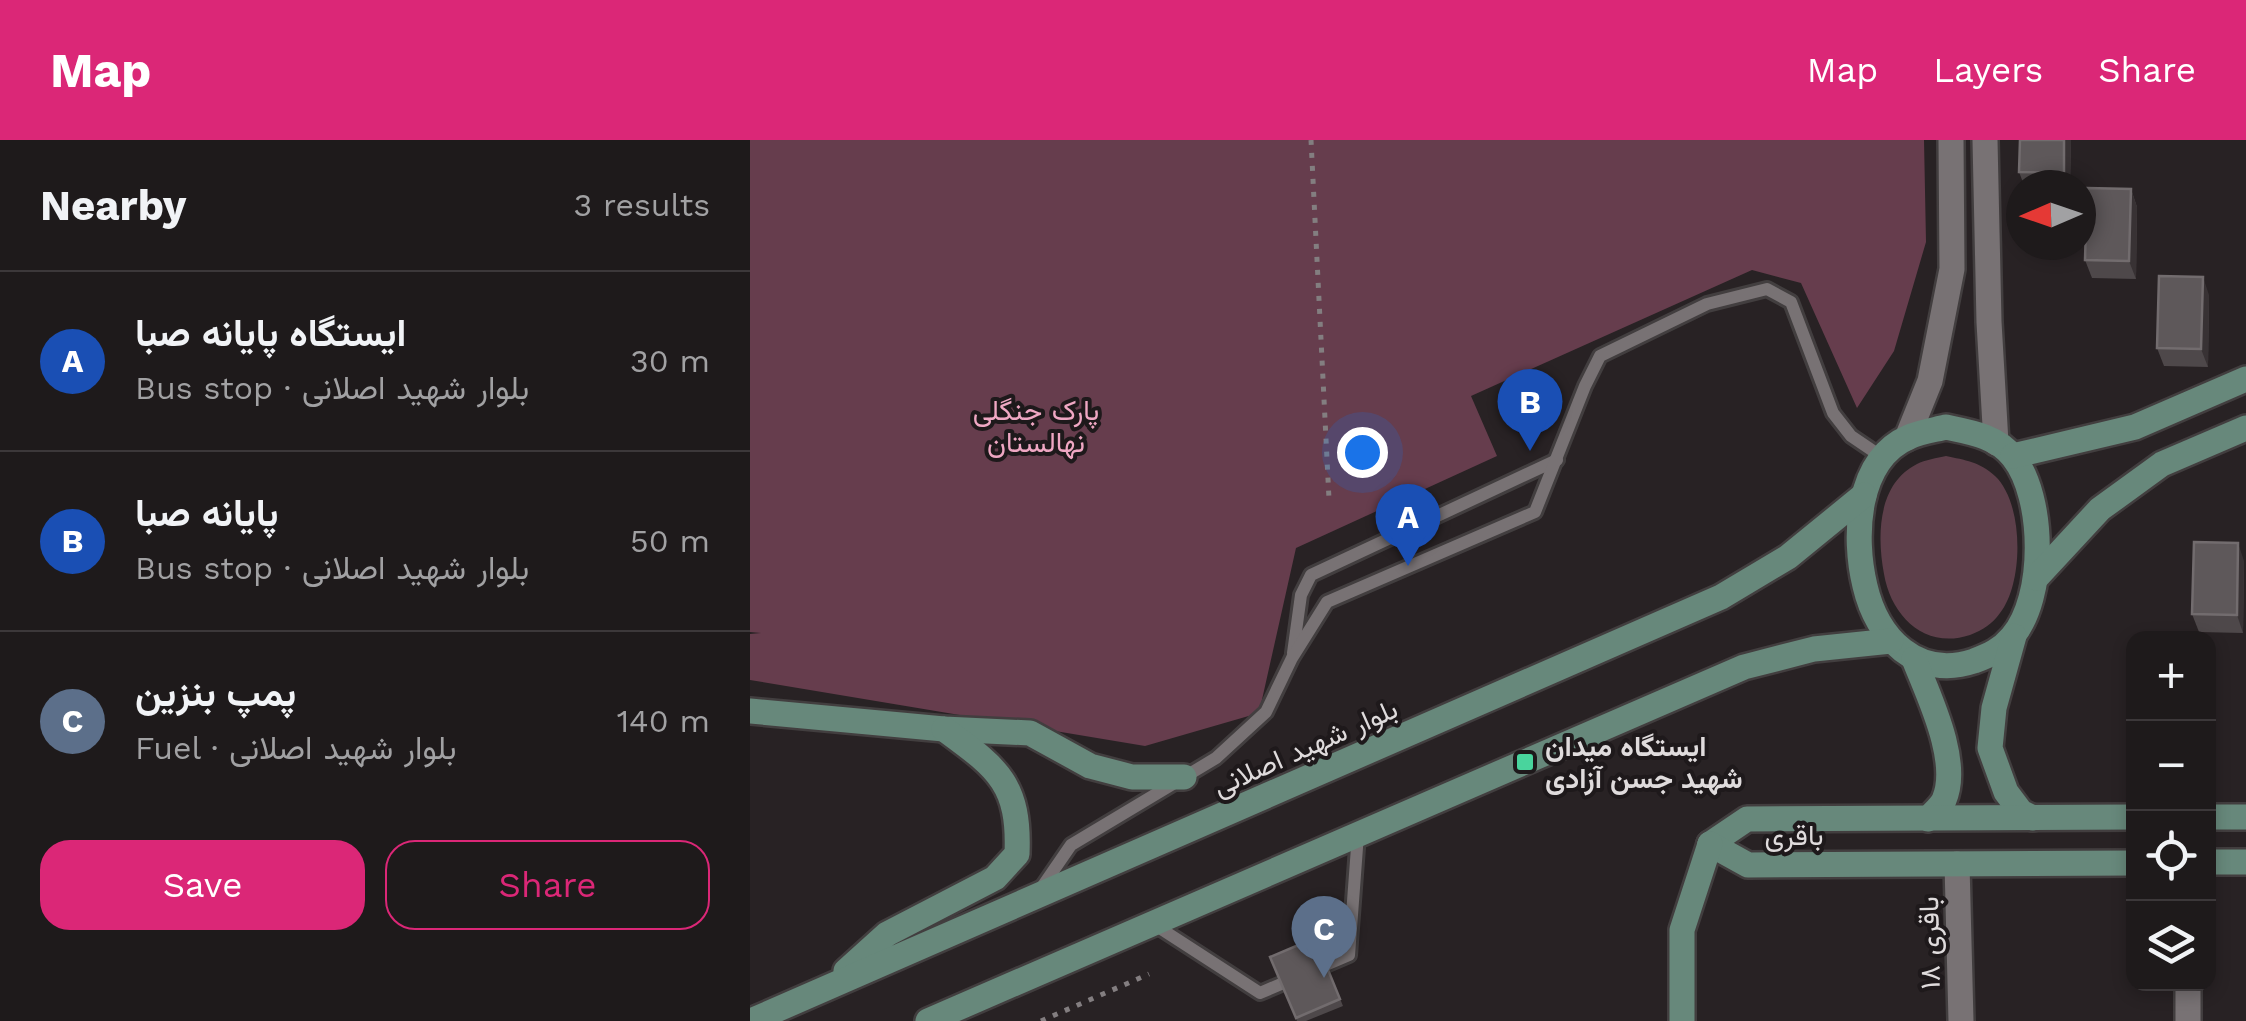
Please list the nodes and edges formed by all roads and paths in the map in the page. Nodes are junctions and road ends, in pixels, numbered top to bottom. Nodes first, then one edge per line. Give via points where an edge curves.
1 (1311, 140) edge
2 (1951, 140) edge
3 (1986, 140) edge
4 (2246, 379) edge
5 (2246, 428) edge
6 (1907, 438) junction
7 (2004, 450) junction
8 (1882, 457) junction
9 (1556, 460) junction
10 (1864, 495) junction
11 (1330, 499) dead end
12 (2036, 578) junction
13 (2014, 635) junction
14 (1891, 641) junction
15 (1292, 658) junction
16 (1914, 659) junction
17 (750, 711) edge
18 (944, 729) junction
19 (1184, 776) junction
20 (2126, 817) edge
21 (2216, 817) edge
22 (2246, 817) edge
23 (1928, 818) junction
24 (2033, 818) junction
25 (1358, 834) junction
26 (1710, 844) junction
27 (2216, 862) edge
28 (2246, 862) edge
29 (2126, 863) edge
30 (1957, 864) junction
31 (1035, 898) junction
32 (1153, 923) junction
33 (1150, 974) dead end
34 (829, 987) junction
35 (2188, 991) edge
36 (751, 1021) edge
37 (928, 1021) edge
38 (1042, 1021) edge
39 (1682, 1021) edge
40 (1961, 1021) edge
41 (2188, 1021) edge

1 - 11 path
2 - 6 street via 1952,268 1930,381
3 - 7 street via 1989,322
4 - 7 main road via 2135,428
5 - 12 main road via 2162,464 2100,509
6 - 7 main road via 1946,427 1984,435
6 - 8 main road
7 - 12 main road via 2031,492
8 - 9 lane via 1833,413 1792,302 1767,289 1707,304 1600,356
8 - 10 main road
9 - 15 lane via 1535,512 1327,602
9 - 15 lane via 1311,575 1301,594
10 - 14 main road via 1864,585
10 - 31 main road, بلوار شهید اصلانی via 1788,557 1721,597
12 - 13 main road
13 - 16 main road via 1994,654 1964,664
13 - 24 main road via 1990,748 2006,792
14 - 16 main road
14 - 25 main road via 1814,649 1744,667
15 - 19 lane via 1266,712 1216,758
16 - 23 main road via 1946,744 1944,801
17 - 18 main road
18 - 19 main road via 1030,733 1090,766 1132,777
18 - 34 main road via 987,761 1005,786 1016,807 1017,854 995,878 887,934
19 - 31 lane via 1071,845
20 - 24 main road, باقری
21 - 22 main road
23 - 24 main road, باقری
23 - 26 main road, باقری via 1747,819
25 - 32 main road
25 - 32 lane via 1350,955 1260,993
26 - 30 main road, باقری via 1748,865
26 - 39 main road via 1682,930
27 - 28 main road
29 - 30 main road, باقری
30 - 40 street, باقری ۱۸
31 - 34 main road, بلوار شهید اصلانی
32 - 37 main road
33 - 38 path
34 - 36 main road, بلوار شهید اصلانی
35 - 41 street

